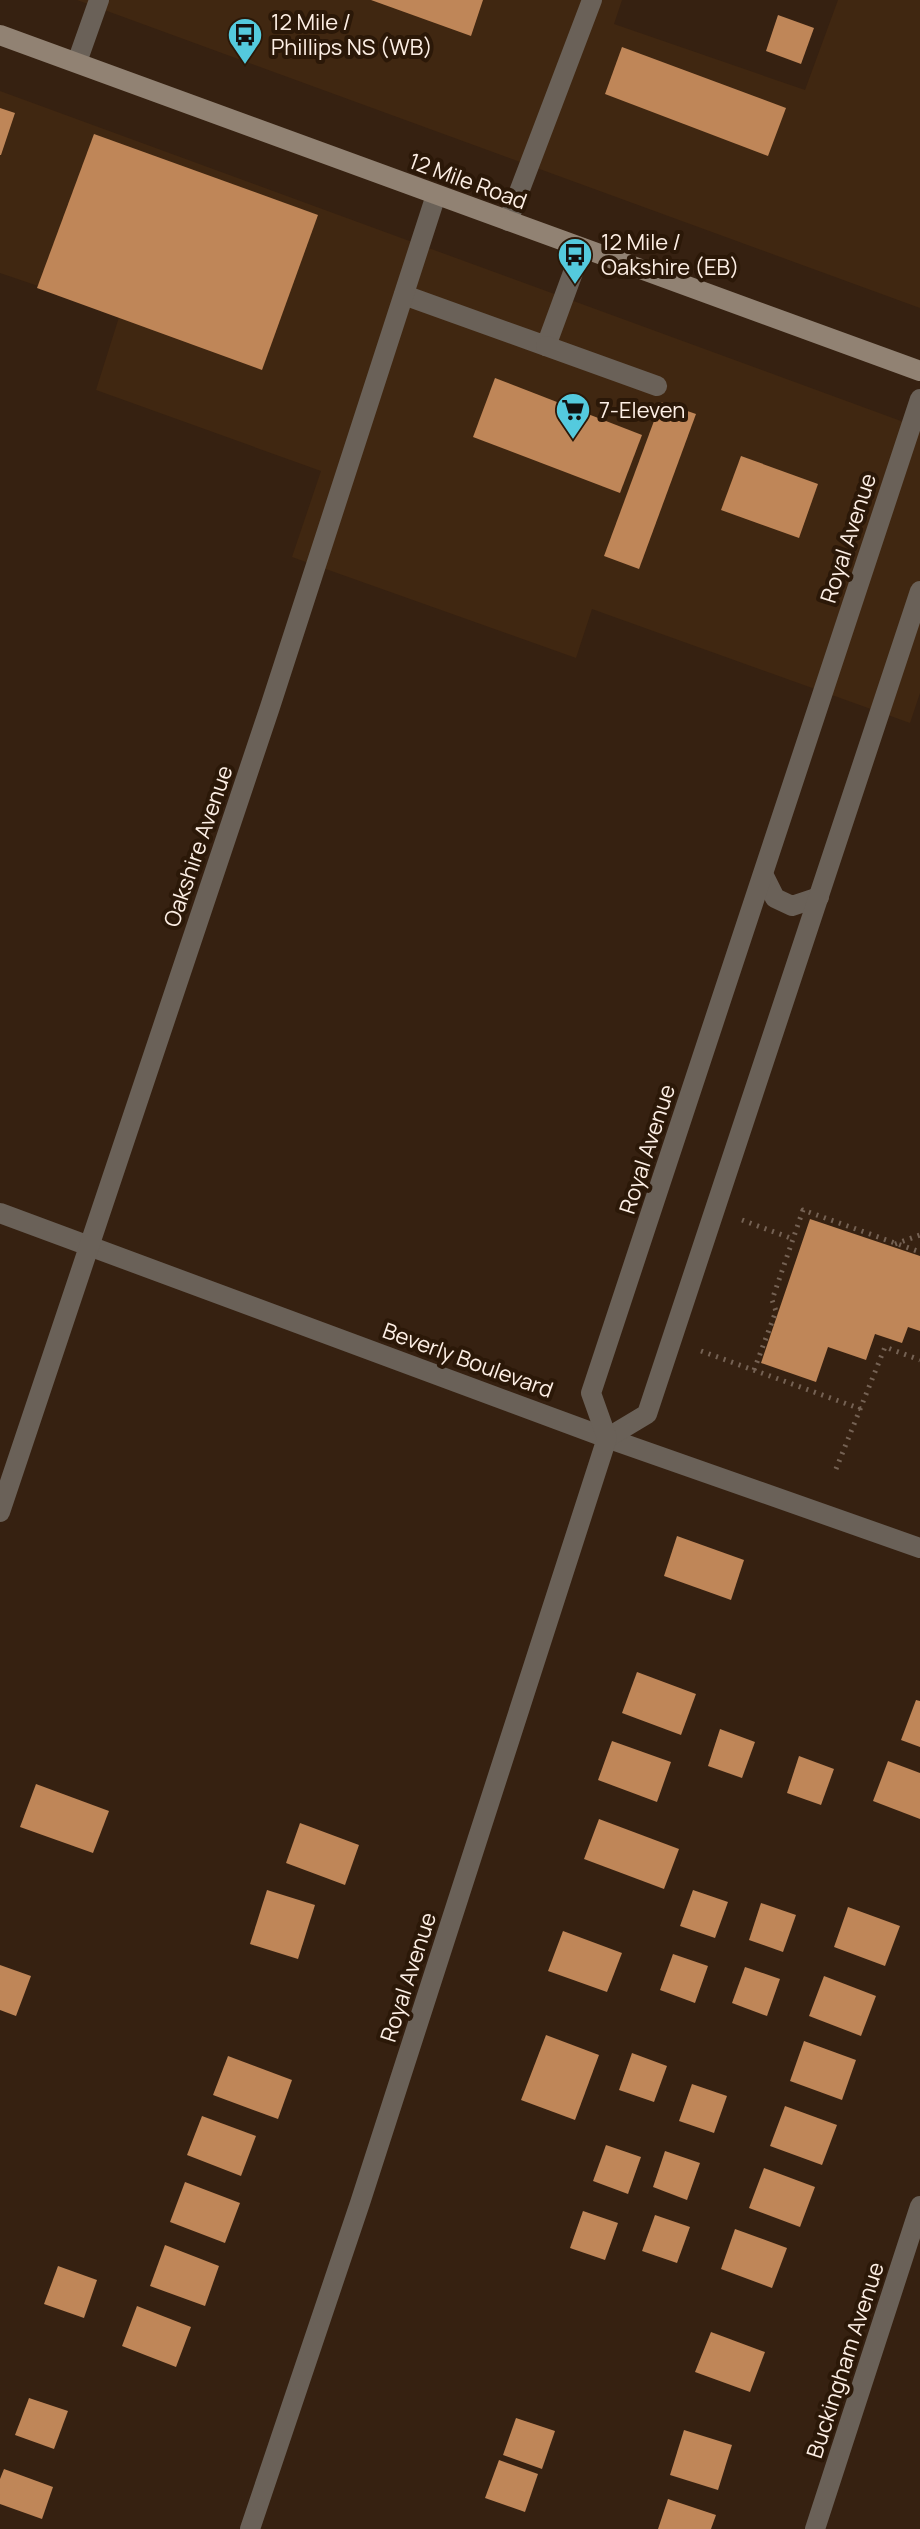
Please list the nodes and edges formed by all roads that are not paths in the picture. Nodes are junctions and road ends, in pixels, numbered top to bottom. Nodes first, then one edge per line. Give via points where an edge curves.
1 (99, 0) edge
2 (592, 0) edge
3 (0, 35) edge
4 (77, 62) junction
5 (436, 195) junction
6 (508, 221) junction
7 (582, 248) junction
8 (404, 295) junction
9 (546, 346) junction
10 (920, 371) edge
11 (657, 386) dead end
12 (920, 399) edge
13 (920, 591) edge
14 (764, 876) junction
15 (819, 897) junction
16 (0, 1213) edge
17 (88, 1245) junction
18 (607, 1438) junction
19 (0, 1512) edge
20 (920, 1548) edge
21 (920, 2206) edge
22 (250, 2529) edge
23 (815, 2529) edge

1 - 4 street
2 - 6 street
3 - 4 main road, 12 Mile Road
4 - 5 main road, 12 Mile Road
5 - 6 main road, 12 Mile Road
5 - 8 street, Oakshire Avenue
6 - 7 main road, 12 Mile Road
7 - 9 street
7 - 10 main road, 12 Mile Road
8 - 9 street
8 - 17 street, Oakshire Avenue
9 - 11 street
12 - 14 street, Royal Avenue
13 - 15 street
14 - 15 street via 775,898 792,906
14 - 18 street, Royal Avenue via 591,1393
15 - 18 street via 647,1414
16 - 17 street, Beverly Boulevard
17 - 18 street, Beverly Boulevard
17 - 19 street, Oakshire Avenue
18 - 20 street, Beverly Boulevard
18 - 22 street, Royal Avenue
21 - 23 street, Buckingham Avenue

